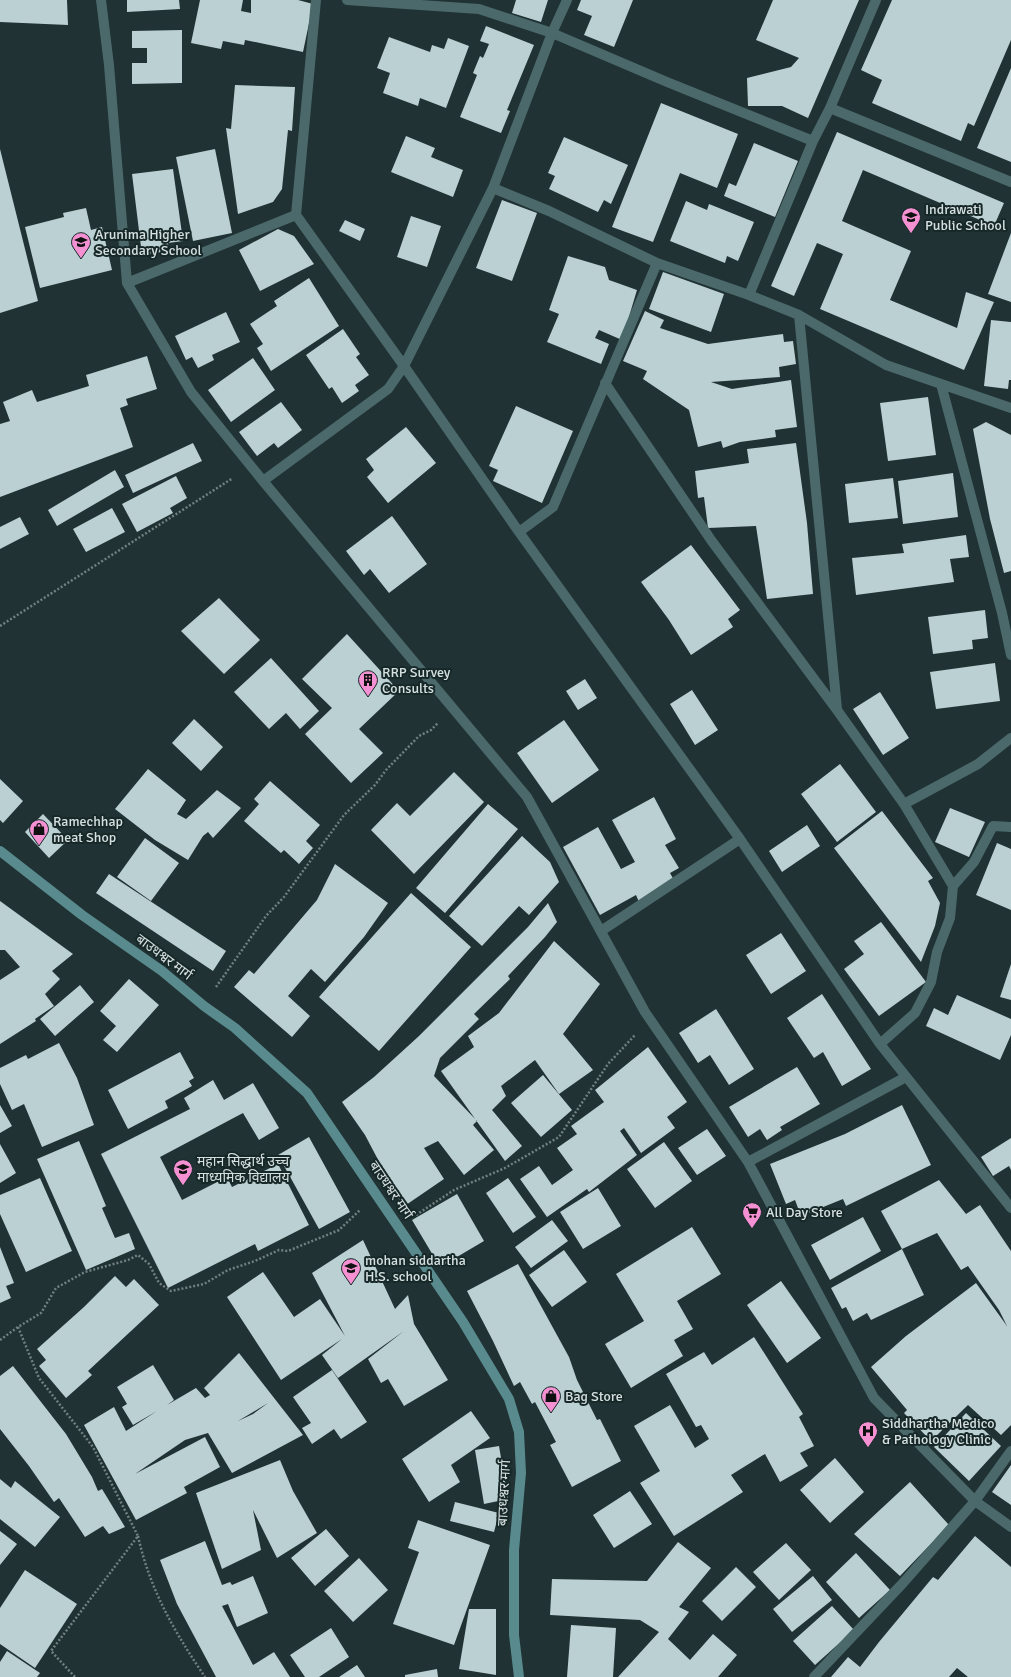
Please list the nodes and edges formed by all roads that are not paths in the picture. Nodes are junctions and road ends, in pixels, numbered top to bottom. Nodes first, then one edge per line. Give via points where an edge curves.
1 (101, 0) edge
2 (316, 0) edge
3 (347, 0) edge
4 (568, 0) edge
5 (876, 0) edge
6 (552, 33) junction
7 (830, 108) junction
8 (813, 141) junction
9 (1011, 182) edge
10 (493, 188) junction
11 (296, 215) junction
12 (657, 263) junction
13 (127, 283) junction
14 (749, 295) junction
15 (798, 315) junction
16 (404, 366) junction
17 (605, 383) junction
18 (942, 384) junction
19 (1011, 408) edge
20 (263, 481) junction
21 (519, 532) junction
22 (1011, 655) edge
23 (837, 710) junction
24 (1011, 738) edge
25 (904, 804) junction
26 (1011, 827) edge
27 (740, 839) junction
28 (0, 850) edge
29 (953, 886) junction
30 (601, 931) junction
31 (880, 1044) junction
32 (906, 1077) junction
33 (748, 1162) junction
34 (1011, 1208) edge
35 (1011, 1451) edge
36 (975, 1500) junction
37 (1011, 1527) edge
38 (519, 1677) edge
39 (814, 1677) edge

1 - 13 street via 109,65
2 - 11 street
3 - 6 street via 479,9
4 - 6 street
5 - 7 street
6 - 8 street
6 - 10 street
7 - 8 street
7 - 9 street
8 - 14 street
10 - 12 street via 549,211
10 - 16 street
11 - 13 street
11 - 16 street
12 - 14 street
12 - 17 street
13 - 20 street via 191,392
14 - 15 street
15 - 18 street via 886,365
15 - 23 street
16 - 20 street via 388,389
16 - 21 street
17 - 21 street via 553,507
17 - 23 street via 711,540
18 - 19 street
18 - 22 street
20 - 30 street via 528,797
21 - 27 street
23 - 25 street
24 - 25 street via 978,764
25 - 29 street
26 - 29 street via 993,826 974,862
27 - 30 street
27 - 31 street
28 - 38 main road, बाउधश्वर मार्ग via 82,915 162,971 235,1028 307,1093 463,1322 509,1399 519,1432 521,1473 514,1550 514,1635
29 - 31 street via 950,918 937,952 931,982 915,1013
30 - 33 street via 645,1012
31 - 32 street
32 - 33 street
32 - 34 street
33 - 36 street via 874,1398
35 - 36 street
36 - 37 street
36 - 39 street via 903,1583

